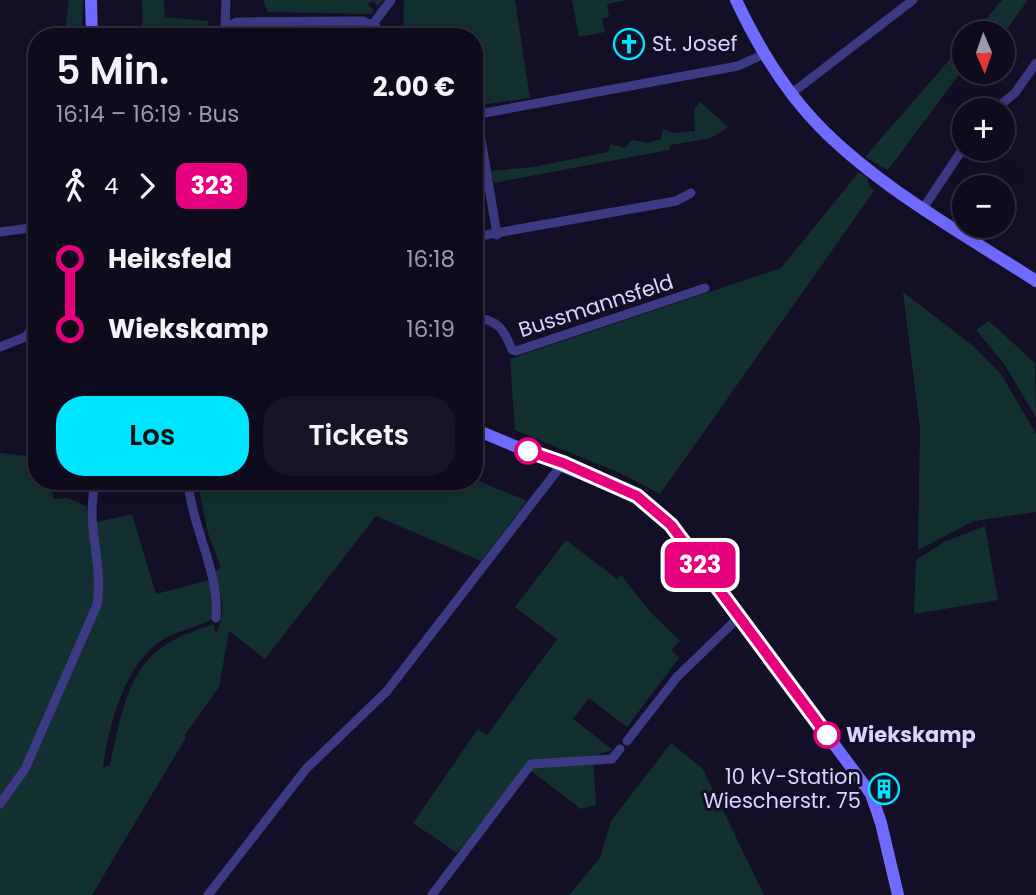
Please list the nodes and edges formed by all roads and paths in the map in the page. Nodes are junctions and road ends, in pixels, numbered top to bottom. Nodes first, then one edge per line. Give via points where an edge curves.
1 (91, 0) edge
2 (226, 0) edge
3 (391, 0) edge
4 (736, 0) edge
5 (913, 0) edge
6 (373, 24) junction
7 (92, 28) edge
8 (225, 28) edge
9 (227, 28) edge
10 (375, 28) edge
11 (764, 54) junction
12 (1036, 64) edge
13 (792, 93) junction
14 (1009, 98) edge
15 (483, 114) edge
16 (483, 155) edge
17 (955, 161) edge
18 (691, 193) dead end
19 (924, 207) junction
20 (28, 228) edge
21 (0, 232) edge
22 (497, 235) junction
23 (483, 236) edge
24 (1036, 281) edge
25 (705, 288) dead end
26 (483, 319) edge
27 (28, 334) edge
28 (0, 347) edge
29 (483, 432) edge
30 (563, 463) junction
31 (94, 490) edge
32 (189, 490) edge
33 (216, 618) dead end
34 (738, 618) junction
35 (627, 741) dead end
36 (620, 749) dead end
37 (0, 804) edge
38 (208, 895) edge
39 (432, 895) edge
40 (898, 895) edge

1 - 7 main road
2 - 8 street
3 - 6 street
4 - 11 main road
5 - 13 street
6 - 9 street via 236,22
6 - 10 street
11 - 13 main road
11 - 15 street via 738,66
12 - 14 street
13 - 19 main road via 849,153
16 - 22 street
17 - 19 street
18 - 22 street via 676,201
19 - 24 main road
20 - 21 street
22 - 23 street
25 - 26 street, Bussmannsfeld via 516,351 497,323
27 - 28 street
29 - 30 main road
30 - 34 main road via 645,501 671,525
30 - 38 street via 387,691 306,769
31 - 37 street via 90,505 100,586 97,605 25,769
32 - 33 street via 190,511 211,571
34 - 35 street via 677,677
34 - 40 main road via 871,794
36 - 39 street via 612,759 531,764

